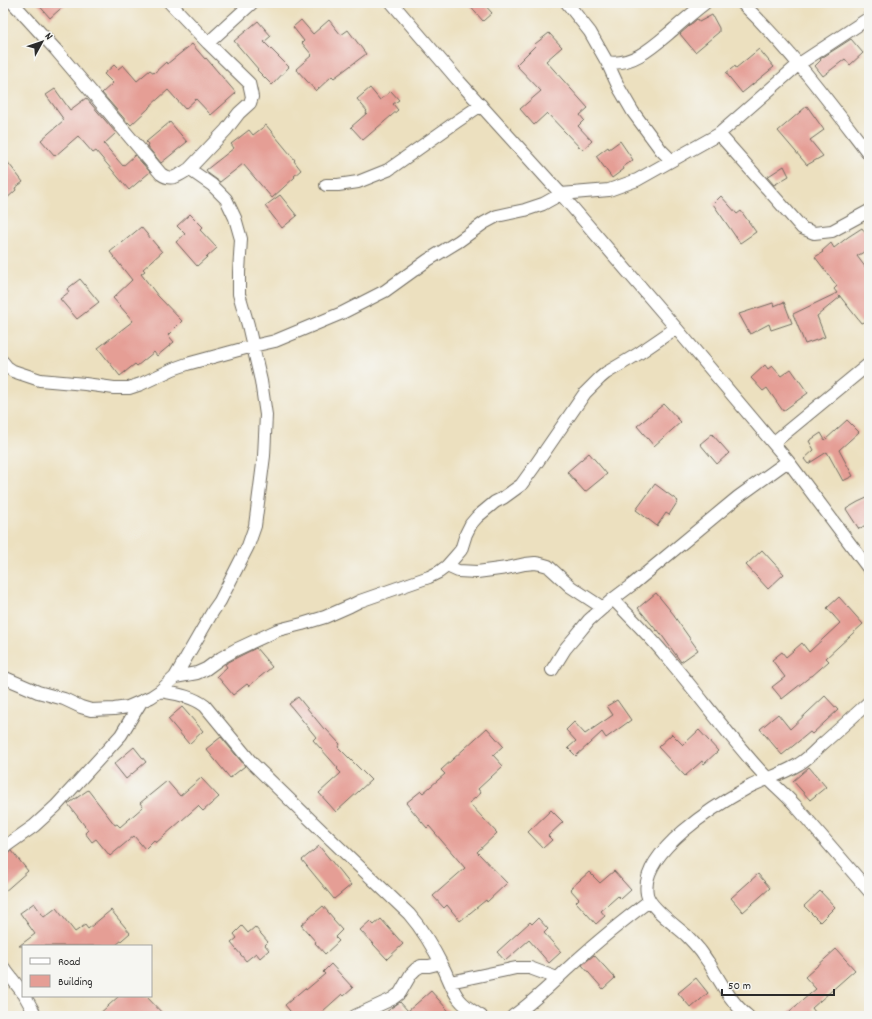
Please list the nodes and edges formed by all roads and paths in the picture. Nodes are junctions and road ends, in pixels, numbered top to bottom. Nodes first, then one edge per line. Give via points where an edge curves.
1 (13, 3) edge
2 (170, 3) edge
3 (252, 3) edge
4 (392, 3) edge
5 (567, 3) edge
6 (704, 3) edge
7 (742, 3) edge
8 (869, 18) edge
9 (208, 43) junction
10 (607, 62) junction
11 (799, 64) junction
12 (481, 105) junction
13 (719, 134) junction
14 (869, 154) edge
15 (671, 160) junction
16 (189, 169) junction
17 (326, 185) dead end
18 (561, 194) junction
19 (869, 211) edge
20 (676, 328) junction
21 (253, 346) junction
22 (3, 362) edge
23 (869, 364) edge
24 (773, 443) junction
25 (788, 461) junction
26 (865, 559) edge
27 (447, 566) junction
28 (869, 569) edge
29 (613, 599) junction
30 (603, 608) junction
31 (552, 670) dead end
32 (3, 677) edge
33 (175, 677) junction
34 (160, 691) junction
35 (141, 702) junction
36 (869, 702) edge
37 (767, 779) junction
38 (3, 848) edge
39 (869, 891) edge
40 (649, 901) junction
41 (441, 963) junction
42 (3, 967) edge
43 (557, 978) junction
44 (450, 982) junction
45 (22, 992) edge
46 (26, 997) edge
47 (36, 1016) edge
48 (355, 1016) edge
49 (481, 1016) edge
50 (513, 1016) edge
51 (748, 1016) edge

1 - 16 street via 161,174 170,178
2 - 9 street
3 - 9 street
4 - 12 street
5 - 10 street via 590,32
6 - 10 street via 655,45 637,56 621,62
7 - 11 street
8 - 11 street
9 - 16 street via 249,83 252,97 250,103
10 - 15 street via 618,88 633,112
11 - 13 street
11 - 14 street
12 - 17 street via 388,170 358,182
12 - 18 street
13 - 15 street
13 - 19 street via 802,228 814,233 832,231
15 - 18 street via 637,180 609,190
16 - 21 street via 222,194 235,218 241,239 239,294
18 - 20 street
18 - 21 street via 543,204 497,216 384,291 342,313 275,341
20 - 24 street
20 - 27 street via 594,383 520,485 495,502 471,524 461,550
21 - 22 street via 187,364 129,388 40,380 13,371
21 - 33 street via 266,415 264,456 255,526 248,546 220,601
23 - 24 street
24 - 25 street
25 - 26 street
25 - 29 street via 738,497
26 - 28 street
27 - 30 street via 477,572 541,564 548,566 571,587
27 - 33 street via 414,583 360,601 325,617 278,630 235,650 197,673
29 - 30 street
29 - 37 street via 665,654
30 - 31 street via 589,620
32 - 35 street via 91,710 128,707
33 - 34 street
34 - 35 street
34 - 41 street via 190,697 205,706 252,763 409,914 418,924
35 - 38 street via 121,735 65,796 40,821
36 - 37 street via 800,764
37 - 39 street via 800,810
37 - 40 street via 730,798 695,822 663,851 649,874
40 - 43 street
40 - 51 street via 701,951 730,997
41 - 44 street
41 - 48 street via 416,969 400,993
42 - 45 street
43 - 44 street via 530,968 516,968
43 - 50 street
44 - 49 street via 460,1000
46 - 47 street

